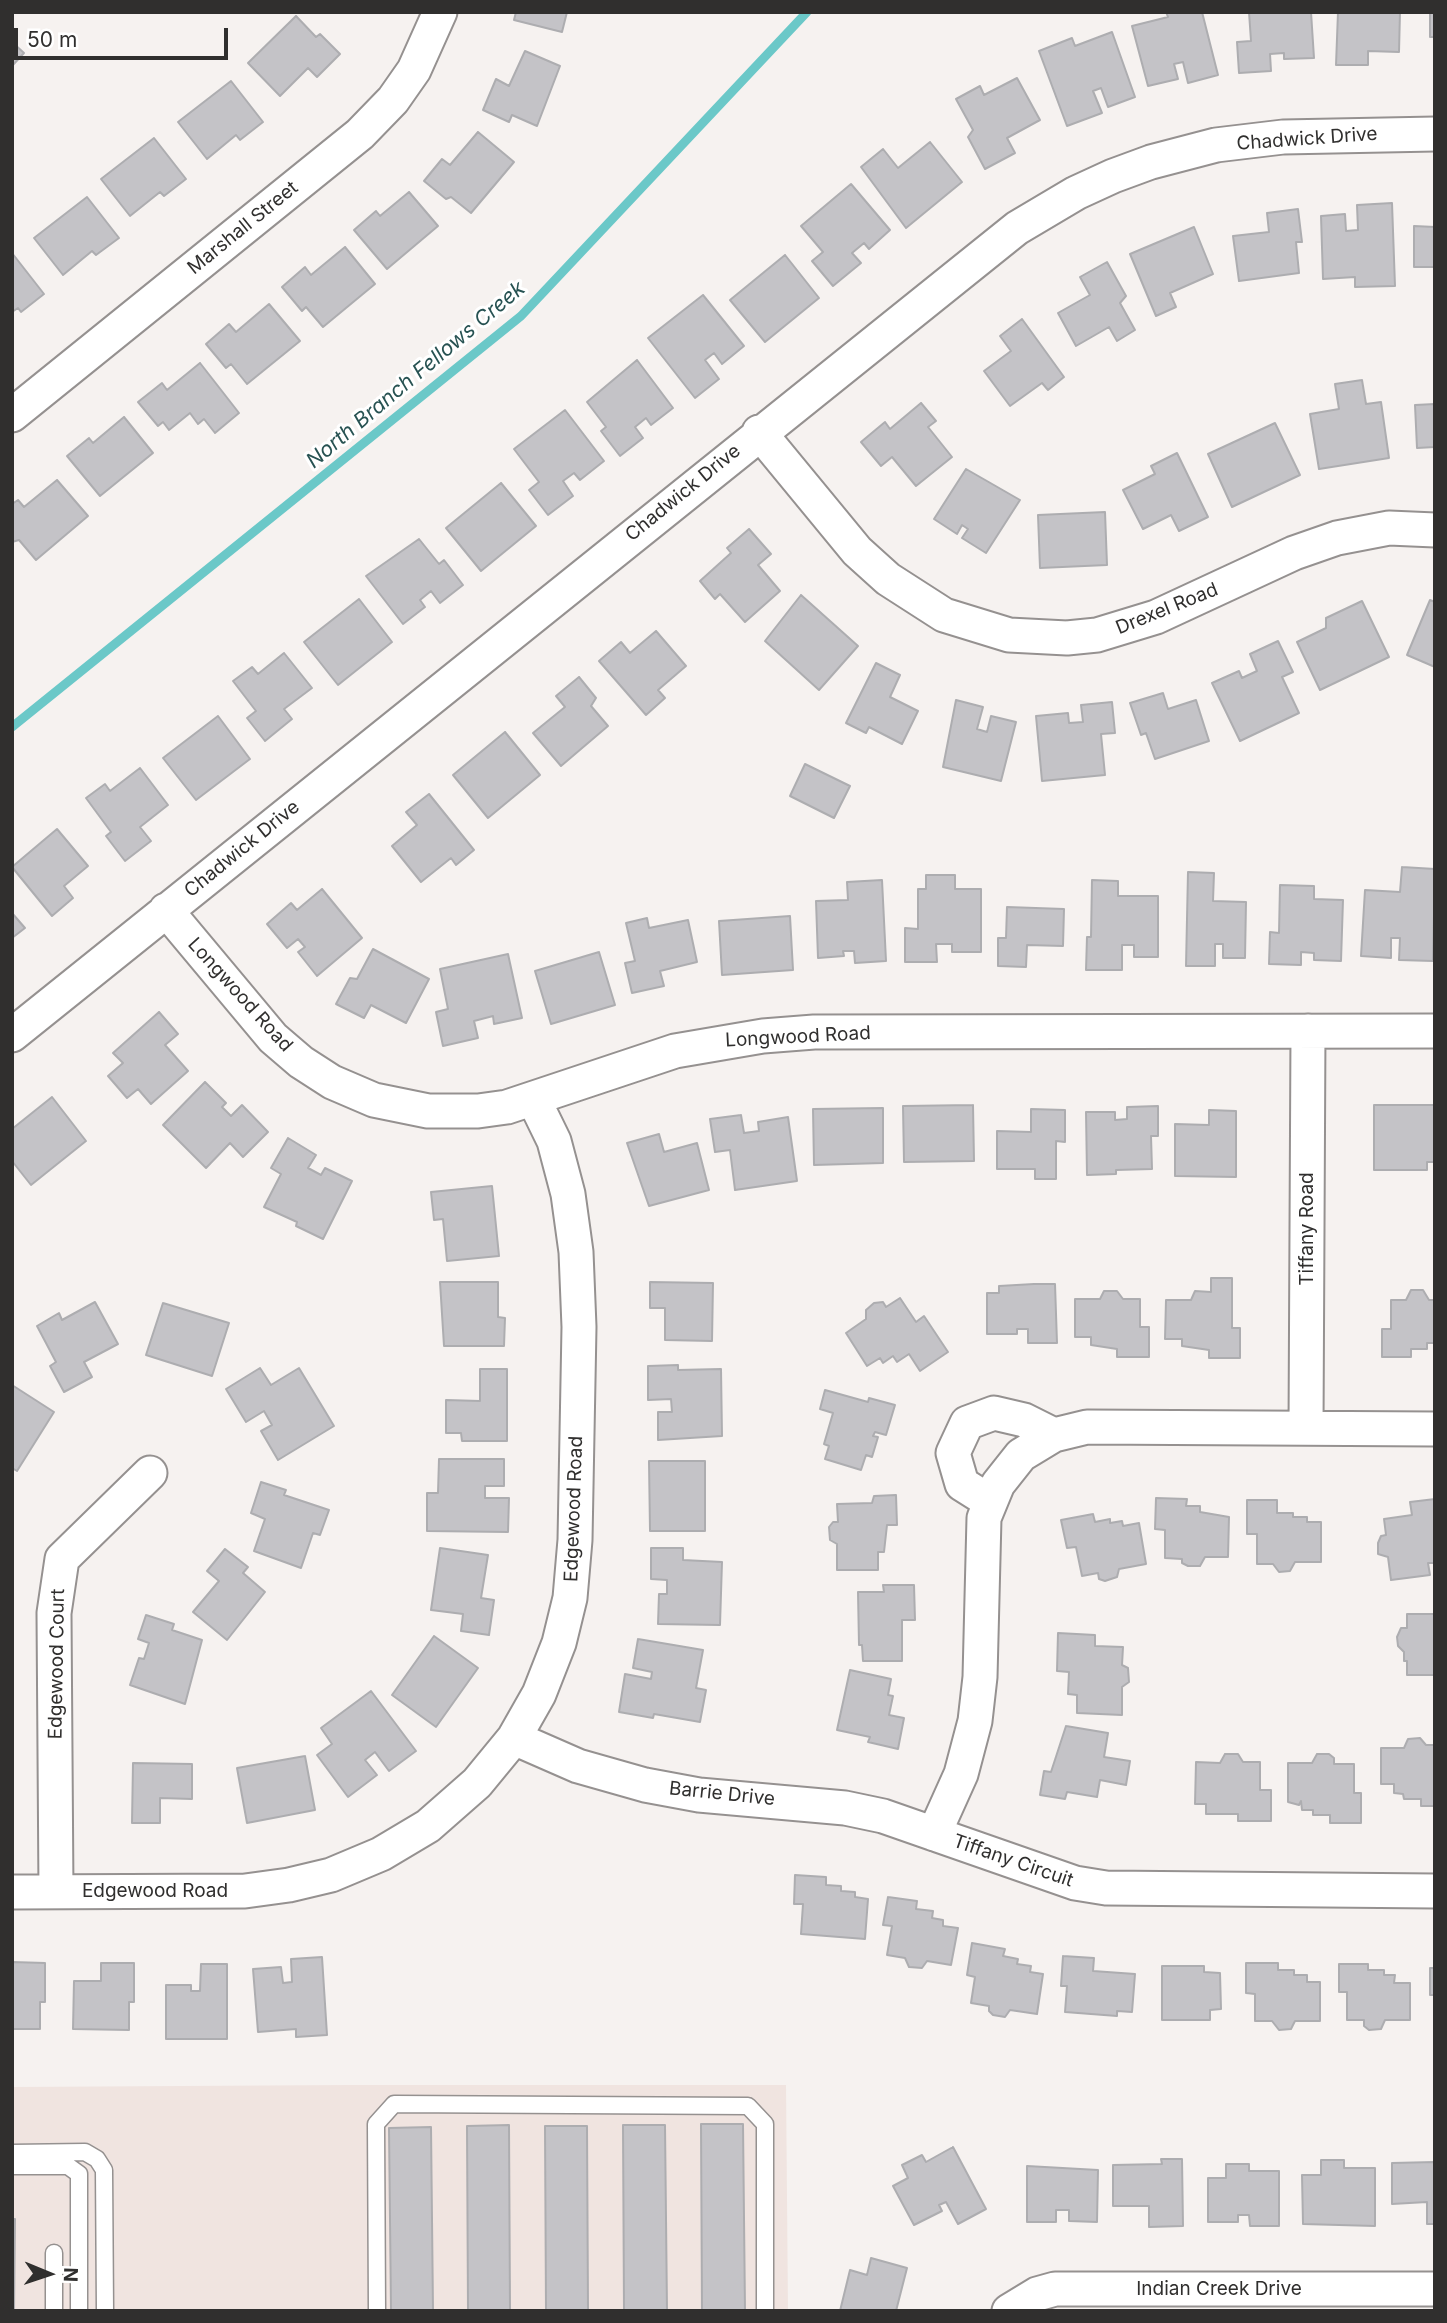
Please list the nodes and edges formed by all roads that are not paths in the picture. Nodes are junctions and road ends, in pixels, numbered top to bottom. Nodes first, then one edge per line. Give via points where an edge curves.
1 (440, 12) edge
2 (1435, 134) edge
3 (12, 415) edge
4 (759, 432) junction
5 (1435, 530) edge
6 (166, 911) junction
7 (1308, 1031) junction
8 (1435, 1031) edge
9 (12, 1035) edge
10 (534, 1100) junction
11 (1306, 1427) junction
12 (1435, 1429) edge
13 (1054, 1435) junction
14 (150, 1473) dead end
15 (989, 1500) junction
16 (514, 1738) junction
17 (934, 1834) junction
18 (1435, 1891) edge
19 (12, 1892) edge
20 (56, 1892) junction
21 (12, 2153) edge
22 (12, 2166) edge
23 (54, 2253) dead end
24 (1435, 2289) edge
25 (54, 2311) edge
26 (79, 2311) edge
27 (106, 2311) edge
28 (377, 2311) edge
29 (765, 2311) edge
30 (1009, 2311) edge

1 - 3 street, Marshall Street via 415,70 360,134
2 - 4 street, Chadwick Drive via 1283,137 1216,145 1113,176 1017,228
4 - 5 street, Drexel Road via 857,551 888,579 944,615 1009,635 1097,635 1156,617 1294,553 1338,538 1389,528
4 - 6 street, Chadwick Drive
6 - 9 street, Chadwick Drive
6 - 10 street, Longwood Road via 273,1038 332,1082 374,1100 428,1111 478,1111
7 - 8 street, Longwood Road
7 - 10 street, Longwood Road via 763,1036 675,1051
7 - 11 street, Tiffany Road
10 - 16 street, Edgewood Road via 554,1141 576,1252 575,1540 570,1598 559,1643 539,1694
11 - 12 street, Tiffany Circuit
11 - 13 street, Tiffany Circuit via 1087,1427
13 - 15 street, Tiffany Circuit via 1008,1468
13 - 15 street via 1024,1420 994,1413 968,1423 953,1453 962,1484
14 - 20 street, Edgewood Court via 62,1559 54,1613
15 - 17 street, Tiffany Circuit via 982,1537 975,1721 961,1774
16 - 17 street, Barrie Drive via 578,1766 645,1785 699,1795 845,1808
16 - 20 street, Edgewood Road via 477,1783 428,1826 381,1854 331,1875 246,1891
17 - 18 street, Tiffany Circuit via 1046,1875 1106,1888
19 - 20 street, Edgewood Road
21 - 27 lane via 85,2152 104,2170
22 - 26 lane via 68,2166 79,2175
23 - 25 lane
24 - 30 street, Indian Creek Drive via 1055,2289
28 - 29 lane via 376,2124 394,2104 748,2106 765,2124

